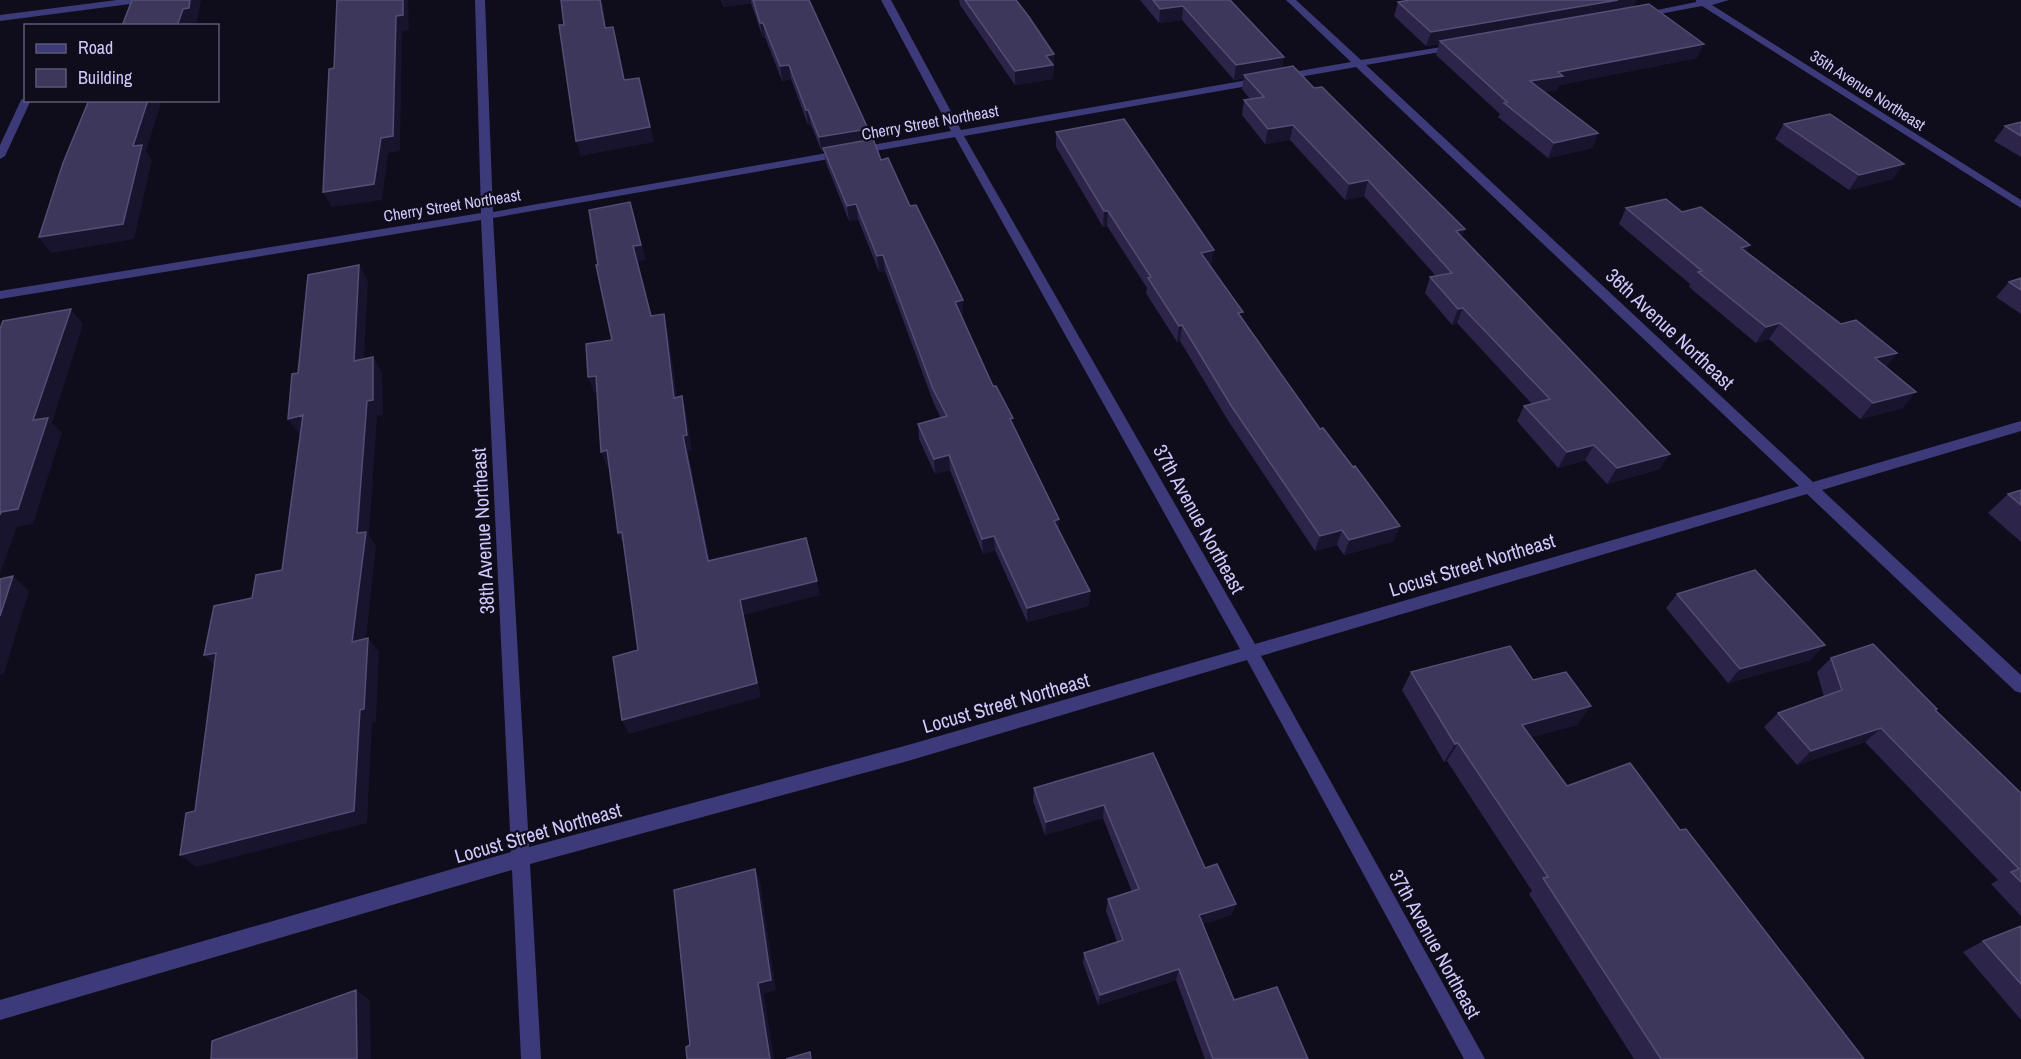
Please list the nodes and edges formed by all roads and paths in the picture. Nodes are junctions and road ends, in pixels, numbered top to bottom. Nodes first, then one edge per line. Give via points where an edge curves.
1 (138, 0) edge
2 (480, 0) edge
3 (886, 0) edge
4 (1292, 0) edge
5 (1724, 0) edge
6 (1701, 2) edge
7 (68, 9) edge
8 (1626, 17) edge
9 (0, 18) edge
10 (1470, 44) edge
11 (1358, 63) junction
12 (25, 102) edge
13 (958, 134) junction
14 (0, 156) edge
15 (2021, 206) edge
16 (487, 216) junction
17 (0, 295) edge
18 (2021, 426) edge
19 (1810, 488) junction
20 (1251, 653) junction
21 (2021, 686) edge
22 (521, 858) junction
23 (0, 1010) edge
24 (531, 1059) edge
25 (1475, 1059) edge

1 - 7 street
2 - 16 street, 38th Avenue Northeast
3 - 13 street, 37th Avenue Northeast
4 - 11 street, 36th Avenue Northeast
5 - 6 street
6 - 8 street
6 - 15 street, 35th Avenue Northeast
7 - 9 street
10 - 11 street, Cherry Street Northeast
11 - 13 street, Cherry Street Northeast
11 - 19 street, 36th Avenue Northeast
12 - 14 street
13 - 16 street, Cherry Street Northeast
13 - 20 street, 37th Avenue Northeast
16 - 17 street, Cherry Street Northeast
16 - 22 street, 38th Avenue Northeast
18 - 19 street, Locust Street Northeast
19 - 20 street, Locust Street Northeast
19 - 21 street, 36th Avenue Northeast
20 - 22 street, Locust Street Northeast via 908,753
20 - 25 street, 37th Avenue Northeast
22 - 23 street, Locust Street Northeast
22 - 24 street, 38th Avenue Northeast

